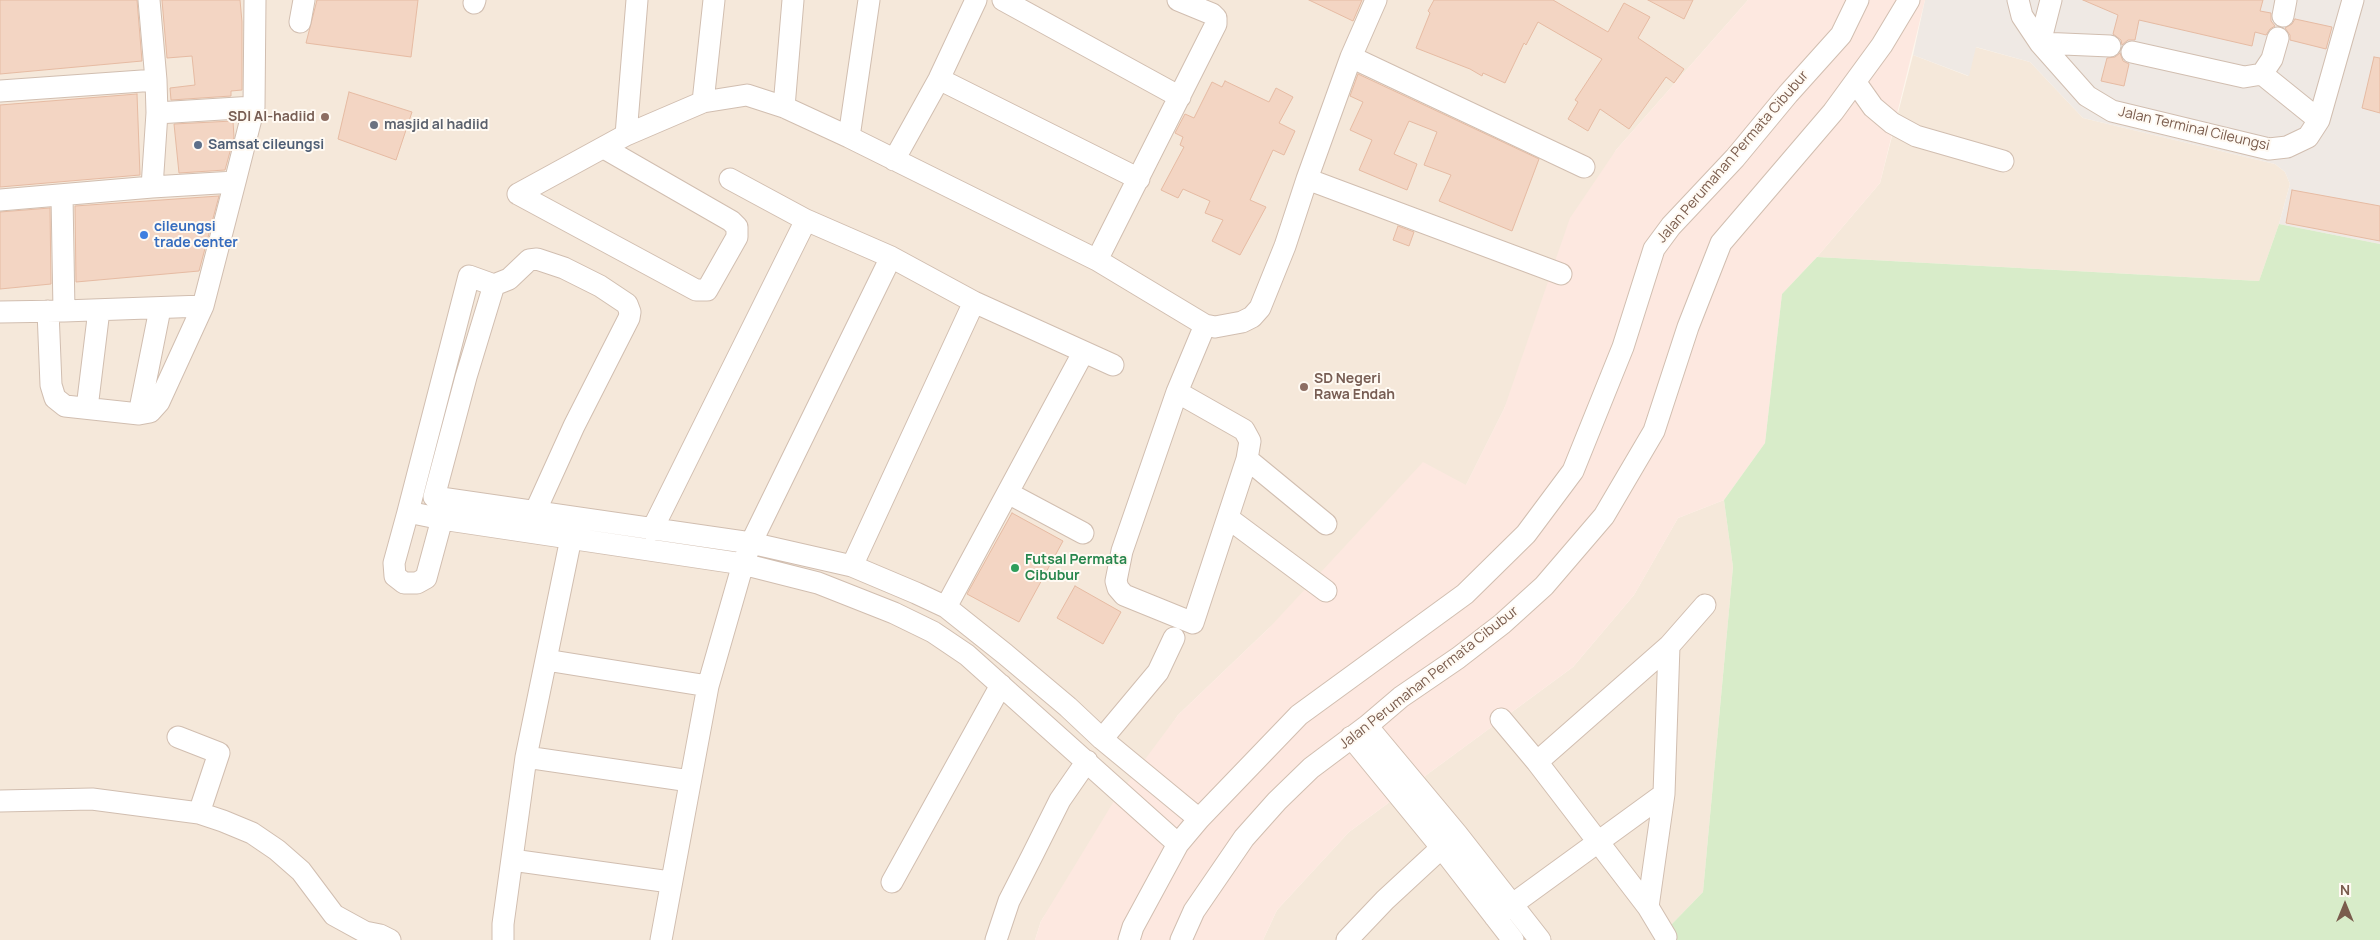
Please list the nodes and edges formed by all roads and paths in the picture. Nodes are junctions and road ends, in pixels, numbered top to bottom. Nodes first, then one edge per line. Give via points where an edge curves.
1 (149, 0) edge
2 (255, 0) edge
3 (304, 0) edge
4 (637, 0) edge
5 (714, 0) edge
6 (793, 0) edge
7 (869, 0) edge
8 (976, 0) edge
9 (1003, 0) edge
10 (1376, 0) edge
11 (1858, 0) edge
12 (1909, 0) edge
13 (2018, 0) edge
14 (2051, 0) edge
15 (2353, 0) edge
16 (1183, 1) edge
17 (300, 22) dead end
18 (2278, 38) dead end
19 (2040, 43) junction
20 (2110, 46) dead end
21 (2132, 52) dead end
22 (1351, 58) junction
23 (2262, 74) junction
24 (939, 79) junction
25 (156, 80) junction
26 (1856, 83) junction
27 (0, 91) edge
28 (1180, 97) junction
29 (703, 102) junction
30 (254, 107) junction
31 (784, 107) junction
32 (158, 114) junction
33 (2319, 120) junction
34 (626, 135) junction
35 (849, 137) junction
36 (604, 148) junction
37 (894, 160) junction
38 (2004, 161) dead end
39 (1584, 167) dead end
40 (730, 178) dead end
41 (1307, 178) junction
42 (1139, 179) junction
43 (235, 182) junction
44 (152, 187) junction
45 (62, 196) junction
46 (0, 200) edge
47 (806, 220) junction
48 (891, 257) junction
49 (1097, 260) junction
50 (1562, 274) dead end
51 (494, 285) junction
52 (974, 302) junction
53 (203, 306) junction
54 (160, 309) junction
55 (99, 310) junction
56 (0, 312) edge
57 (56, 312) junction
58 (1205, 325) junction
59 (1083, 353) junction
60 (1113, 365) dead end
61 (1178, 392) junction
62 (87, 408) junction
63 (139, 414) junction
64 (1247, 458) junction
65 (1008, 493) junction
66 (411, 502) junction
67 (435, 511) junction
68 (535, 512) junction
69 (1228, 518) junction
70 (1326, 524) dead end
71 (652, 530) junction
72 (1083, 533) dead end
73 (571, 538) junction
74 (747, 553) junction
75 (852, 566) junction
76 (1326, 591) dead end
77 (1705, 604) dead end
78 (946, 607) junction
79 (1174, 638) dead end
80 (1670, 646) junction
81 (546, 660) junction
82 (1001, 685) junction
83 (708, 686) junction
84 (1501, 719) dead end
85 (1359, 732) junction
86 (178, 737) dead end
87 (1102, 739) junction
88 (526, 757) junction
89 (1087, 761) junction
90 (1537, 762) junction
91 (690, 781) junction
92 (1664, 794) junction
93 (0, 801) edge
94 (199, 813) junction
95 (1199, 819) junction
96 (1449, 840) junction
97 (1597, 841) junction
98 (1178, 844) junction
99 (512, 860) junction
100 (670, 882) junction
101 (892, 882) dead end
102 (1512, 904) junction
103 (1648, 907) junction
104 (1495, 917) junction
105 (1355, 937) edge
106 (1666, 937) dead end
107 (390, 940) edge
108 (503, 940) edge
109 (661, 940) edge
110 (996, 940) edge
111 (1129, 940) edge
112 (1181, 940) edge
113 (1513, 940) edge
114 (1540, 940) edge

1 - 25 street
2 - 30 street
3 - 17 street
4 - 34 street
5 - 29 street
6 - 31 street
7 - 35 street
8 - 24 street
9 - 28 street
10 - 22 street
11 - 95 street, Jalan Perumahan Permata Cibubur via 1841,34 1654,249 1623,347 1573,471 1526,534 1465,594 1299,714
12 - 26 street, Jalan Perumahan Permata Cibubur
13 - 19 street, Jalan Terminal Cileungsi via 2022,16
14 - 19 street
15 - 33 street, Jalan Terminal Cileungsi
16 - 28 street via 1212,14 1217,21
18 - 23 street via 2272,59
19 - 20 street
19 - 33 street, Jalan Terminal Cileungsi via 2087,96 2112,111 2269,149 2287,147 2308,137
21 - 23 street via 2244,77
22 - 39 street
22 - 41 street
23 - 33 street
24 - 37 street
24 - 42 street
25 - 27 street
25 - 32 street
26 - 38 street via 1873,107 1892,123 1916,136
26 - 85 street, Jalan Perumahan Permata Cibubur via 1721,243 1688,327 1654,430 1604,516 1544,586 1502,624 1401,697
28 - 42 street
29 - 31 street via 747,95
29 - 34 street
30 - 32 street
30 - 43 street
31 - 35 street
32 - 44 street
34 - 36 street
35 - 37 street
36 - 36 street via 518,194 696,290 707,290 737,237 737,227
37 - 49 street
40 - 47 street
41 - 50 street
41 - 58 street via 1260,308 1242,322 1215,327
42 - 49 street
43 - 44 street
43 - 53 street
44 - 45 street
45 - 46 street
45 - 57 street
47 - 48 street
47 - 71 street
48 - 52 street
48 - 74 street
49 - 58 street
51 - 66 street via 468,276
51 - 67 street via 466,377
51 - 68 street via 509,279 529,260 537,259 600,286 630,307 629,318
52 - 59 street
52 - 75 street
53 - 54 street
53 - 63 street via 159,402 150,412
54 - 55 street
54 - 63 street
55 - 57 street
55 - 62 street
56 - 57 street
57 - 62 street via 51,385 54,398 65,406
58 - 61 street
59 - 60 street
59 - 65 street
61 - 64 street via 1244,430 1250,441
61 - 69 street via 1122,551 1116,572 1118,588 1124,595 1193,623
62 - 63 street
64 - 69 street
64 - 70 street
65 - 72 street
65 - 78 street
66 - 67 street
66 - 67 street via 394,563 395,576 404,583 417,583 426,578
67 - 68 street
67 - 73 street
68 - 71 street
69 - 76 street
71 - 74 street
73 - 74 street
73 - 81 street
74 - 75 street
74 - 82 street via 894,613 932,632 967,655
74 - 83 street
75 - 78 street
77 - 80 street
78 - 87 street
79 - 87 street via 1158,672
80 - 90 street
80 - 92 street
81 - 83 street
81 - 88 street
82 - 89 street
82 - 101 street
83 - 91 street
84 - 90 street
85 - 96 street
85 - 112 street, Jalan Perumahan Permata Cibubur via 1311,768 1244,838 1194,911
86 - 94 street via 218,753
87 - 95 street
88 - 91 street
88 - 99 street
89 - 98 street
89 - 110 street via 1060,800 1010,901
90 - 97 street
91 - 100 street
92 - 97 street
92 - 103 street
93 - 94 street via 92,799
94 - 107 street via 252,833 300,871 334,915 365,932
95 - 98 street, Jalan Perumahan Permata Cibubur
96 - 102 street
96 - 104 street
96 - 105 street
97 - 102 street
97 - 103 street
98 - 111 street, Jalan Perumahan Permata Cibubur
99 - 100 street
99 - 108 street
100 - 109 street
102 - 104 street
102 - 114 street
103 - 106 street
104 - 113 street

